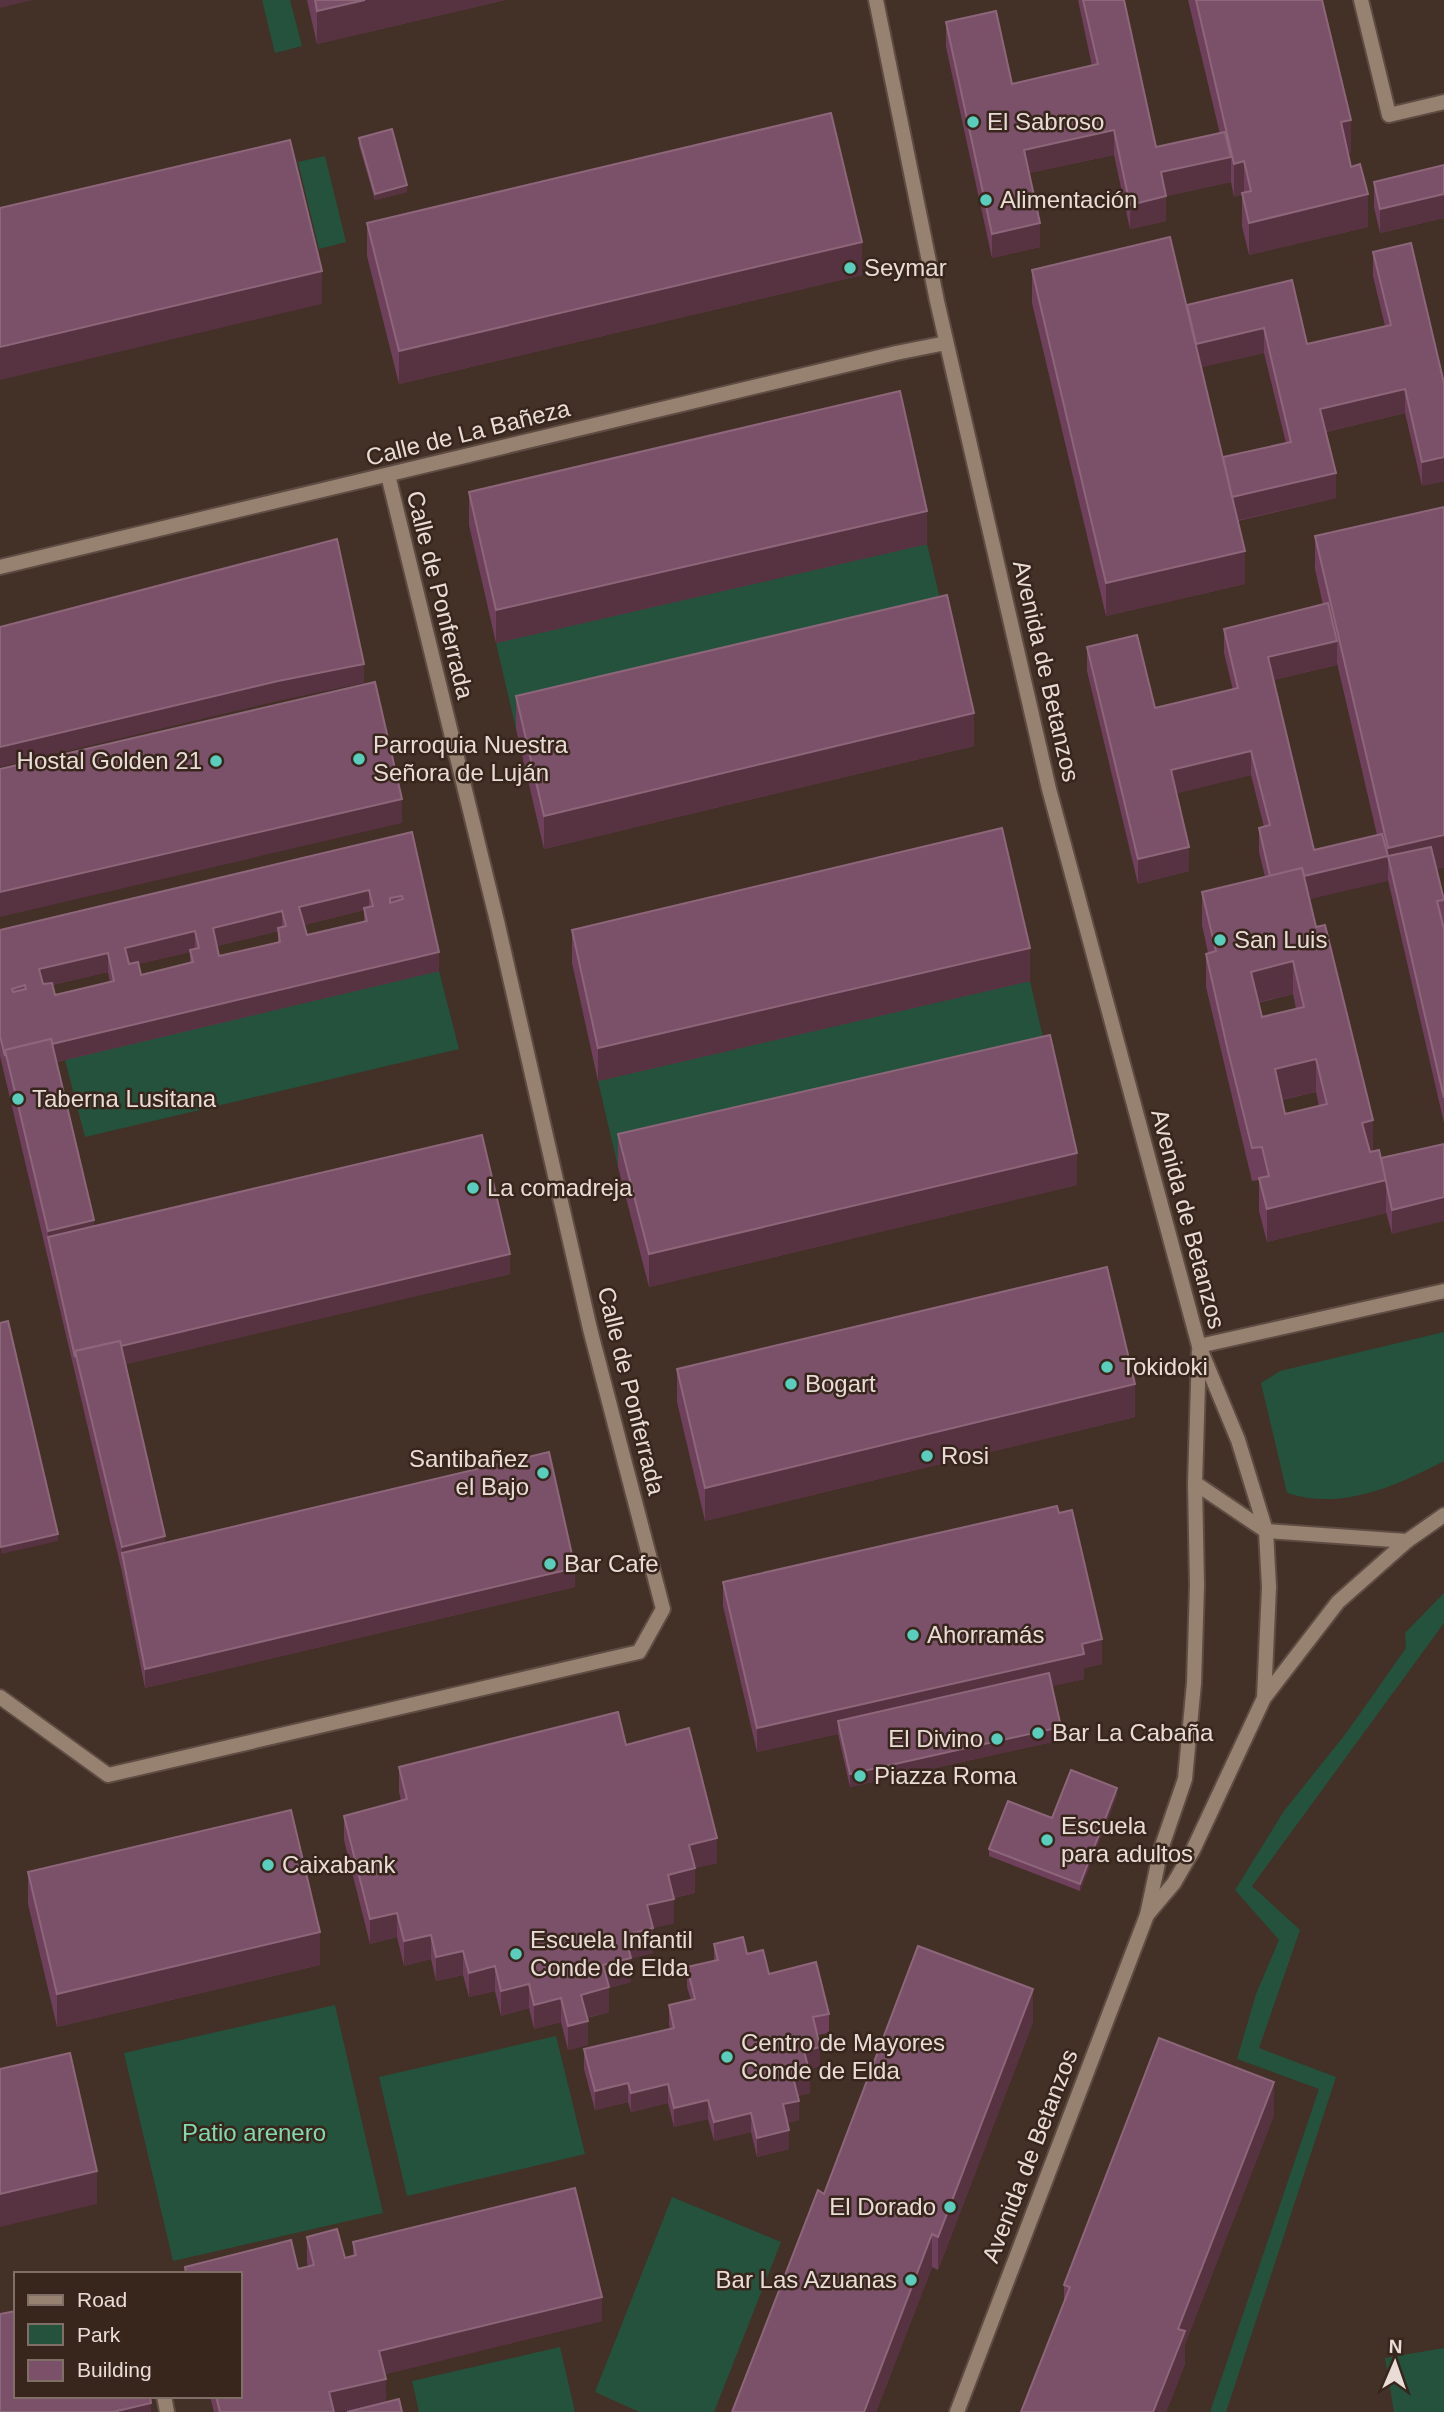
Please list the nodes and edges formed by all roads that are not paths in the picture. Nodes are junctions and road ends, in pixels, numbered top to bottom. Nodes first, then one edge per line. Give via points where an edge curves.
1 (876, 0) edge
2 (1361, 0) edge
3 (1444, 102) edge
4 (946, 343) junction
5 (388, 475) junction
6 (0, 567) edge
7 (1444, 1291) edge
8 (1199, 1346) junction
9 (1195, 1483) junction
10 (1444, 1516) edge
11 (1266, 1531) junction
12 (1406, 1541) junction
13 (0, 1697) edge
14 (1264, 1698) junction
15 (1147, 1915) junction
16 (957, 2412) edge

1 - 4 street, Avenida de Betanzos
2 - 3 street via 1389,115
4 - 5 street, Calle de La Bañeza
4 - 8 street, Avenida de Betanzos via 1049,789
5 - 6 street, Calle de La Bañeza
5 - 13 street, Calle de Ponferrada via 590,1329 663,1609 639,1652 108,1775
7 - 8 street
8 - 9 street, Avenida de Betanzos
8 - 11 street, Avenida de Betanzos via 1238,1440
9 - 11 street
9 - 15 street, Avenida de Betanzos via 1194,1683 1185,1779 1161,1849
10 - 12 street
11 - 12 street
11 - 14 street, Avenida de Betanzos via 1269,1587
12 - 14 street via 1338,1602
14 - 15 street, Avenida de Betanzos via 1193,1850 1174,1883
15 - 16 street, Avenida de Betanzos

